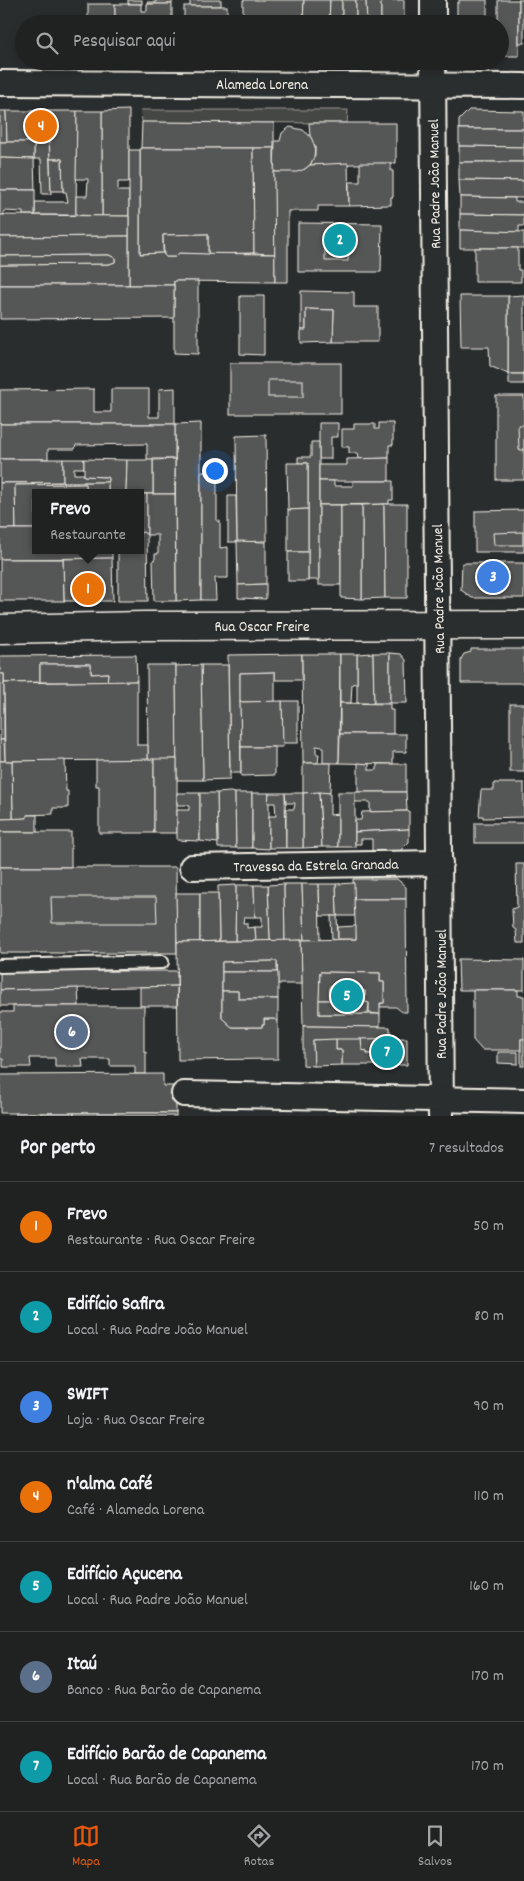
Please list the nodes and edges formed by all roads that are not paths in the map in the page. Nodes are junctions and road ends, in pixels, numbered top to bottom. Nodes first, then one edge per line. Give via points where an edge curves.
1 (433, 0) edge
2 (433, 15) edge
3 (433, 70) edge
4 (0, 83) edge
5 (433, 85) junction
6 (524, 86) edge
7 (524, 625) edge
8 (438, 626) junction
9 (0, 629) edge
10 (440, 863) junction
11 (192, 867) dead end
12 (162, 962) dead end
13 (0, 966) edge
14 (184, 1094) dead end
15 (524, 1101) edge
16 (441, 1108) edge

1 - 2 street
3 - 5 street, Rua Padre João Manuel
4 - 5 street, Alameda Lorena
5 - 6 street, Alameda Lorena
5 - 8 street, Rua Padre João Manuel
7 - 8 street, Rua Oscar Freire
8 - 9 street, Rua Oscar Freire
8 - 10 street, Rua Padre João Manuel
10 - 11 street, Travessa da Estrela Granada
10 - 16 street, Rua Padre João Manuel
12 - 13 lane
14 - 16 street via 304,1095
15 - 16 street

